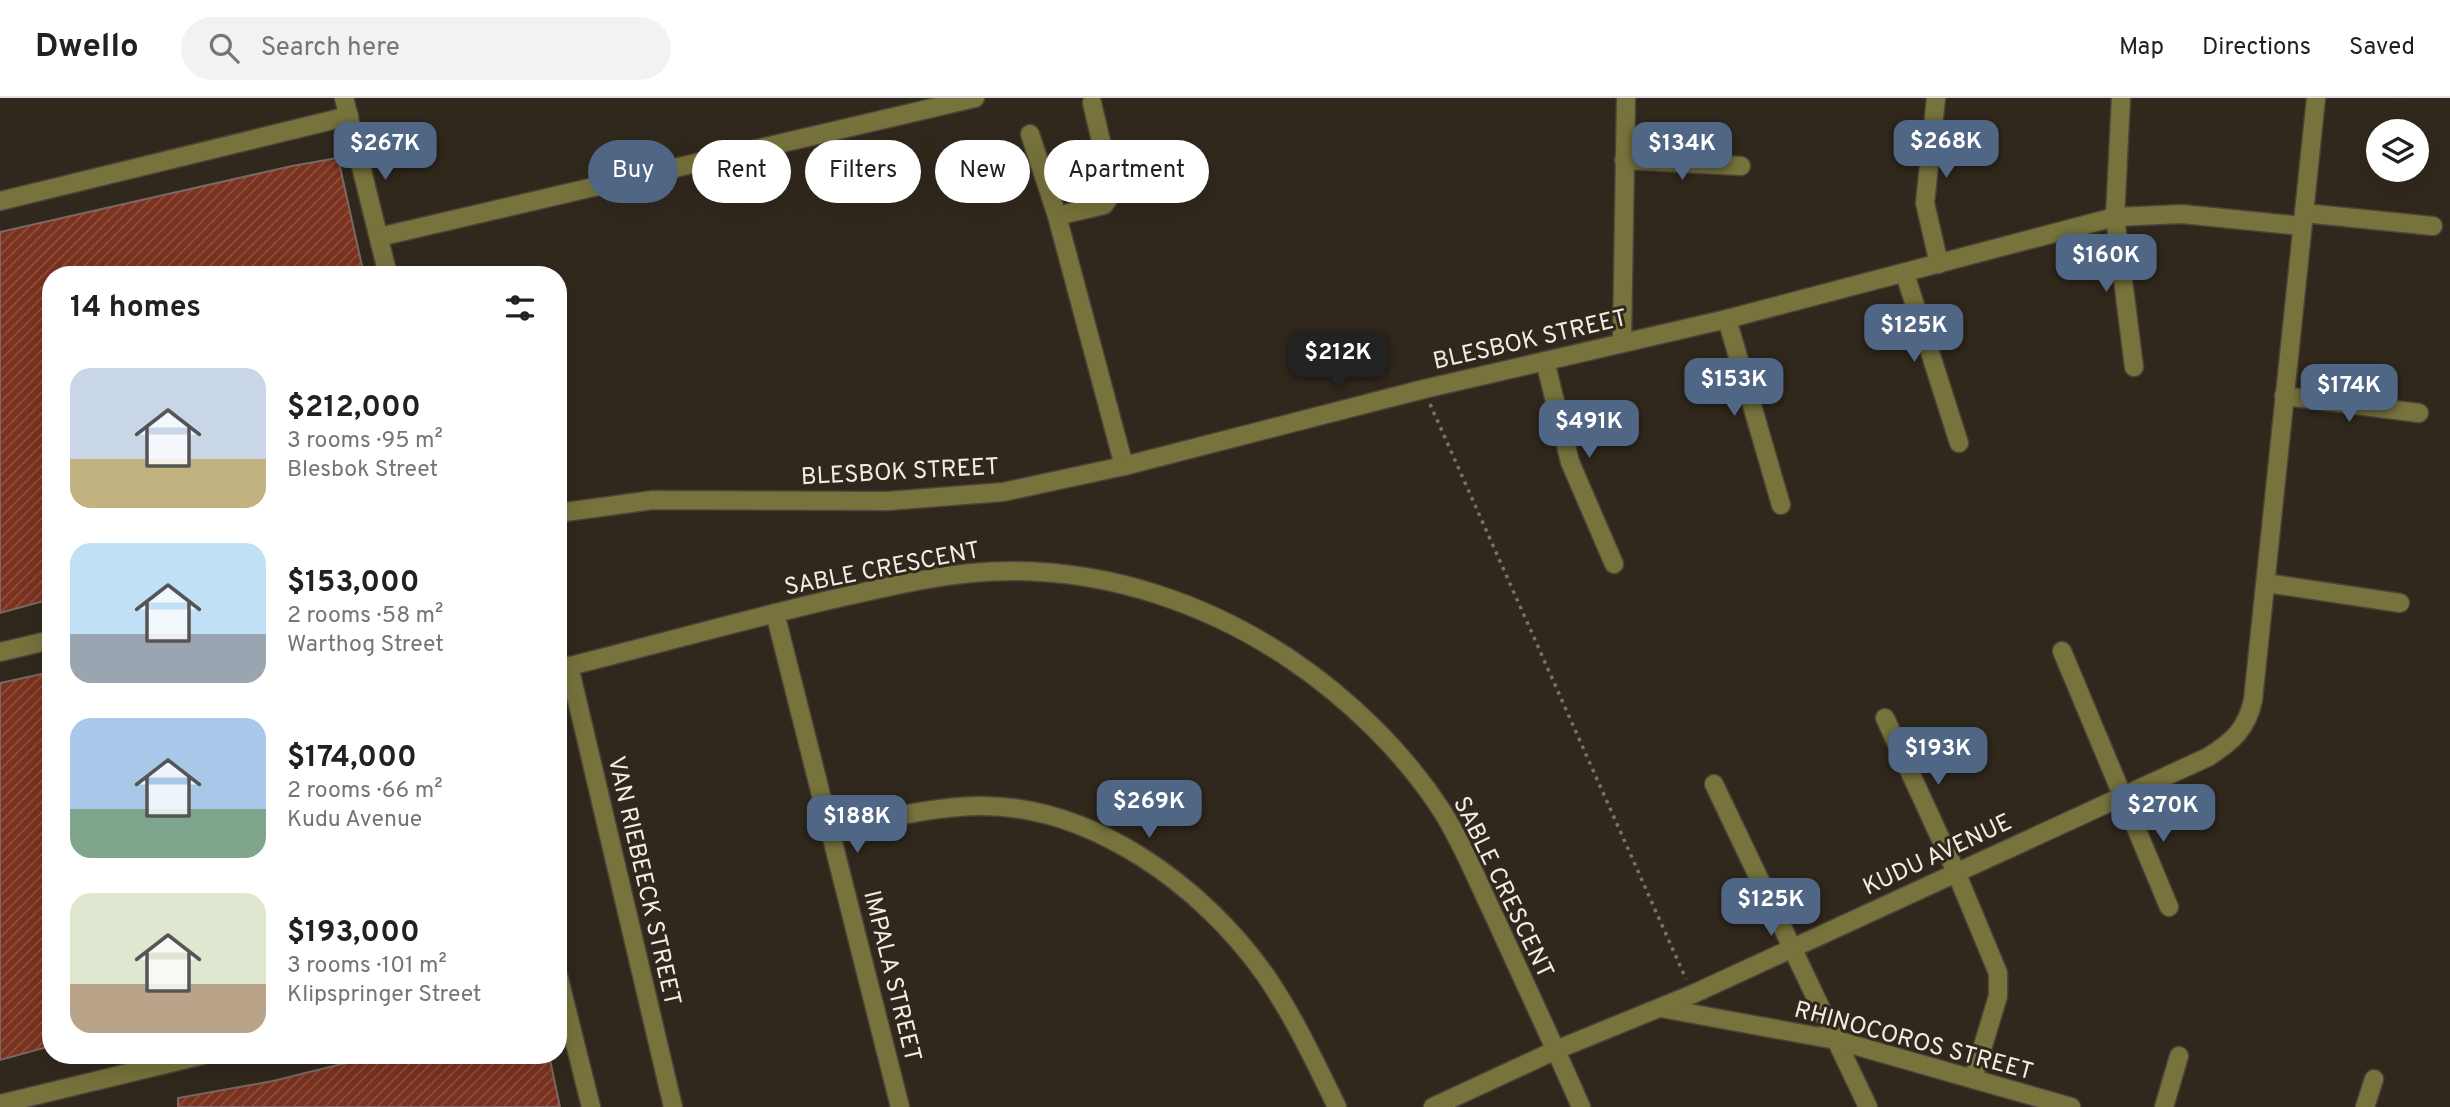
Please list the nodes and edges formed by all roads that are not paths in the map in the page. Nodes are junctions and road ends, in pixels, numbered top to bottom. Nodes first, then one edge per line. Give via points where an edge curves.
1 (344, 98) edge
2 (975, 98) edge
3 (1626, 98) edge
4 (1936, 98) edge
5 (2121, 98) edge
6 (2316, 98) edge
7 (1092, 103) dead end
8 (349, 117) junction
9 (1030, 134) dead end
10 (1624, 160) junction
11 (1741, 166) dead end
12 (0, 201) edge
13 (1057, 216) junction
14 (2115, 217) junction
15 (2303, 220) junction
16 (2433, 226) dead end
17 (379, 237) junction
18 (1939, 264) junction
19 (386, 266) edge
20 (1905, 274) junction
21 (1727, 319) junction
22 (1622, 342) junction
23 (1545, 361) junction
24 (2134, 367) dead end
25 (2284, 396) junction
26 (2419, 413) dead end
27 (1959, 443) dead end
28 (1124, 466) junction
29 (1781, 505) dead end
30 (567, 512) edge
31 (1614, 564) dead end
32 (2266, 583) junction
33 (2400, 603) dead end
34 (775, 613) junction
35 (42, 642) edge
36 (2062, 651) dead end
37 (0, 652) edge
38 (567, 667) edge
39 (567, 680) edge
40 (1885, 718) dead end
41 (1714, 784) dead end
42 (2122, 796) junction
43 (830, 830) junction
44 (1956, 872) junction
45 (2169, 907) dead end
46 (1793, 949) junction
47 (1661, 1008) junction
48 (567, 1011) edge
49 (1836, 1040) junction
50 (1556, 1050) junction
51 (2179, 1056) dead end
52 (166, 1064) edge
53 (1973, 1079) junction
54 (2374, 1079) dead end
55 (0, 1104) edge
56 (591, 1107) edge
57 (673, 1107) edge
58 (900, 1107) edge
59 (1337, 1107) edge
60 (1433, 1107) edge
61 (1581, 1107) edge
62 (1868, 1107) edge
63 (2071, 1107) edge
64 (2164, 1107) edge
65 (2364, 1107) edge

1 - 8 street
2 - 17 street
3 - 10 street
4 - 18 street via 1925,203
5 - 14 street
6 - 15 street, KUDU AVENUE
7 - 13 street via 1113,192 1104,205
8 - 12 street
8 - 17 street
9 - 13 street
10 - 11 street
10 - 22 street
13 - 28 street
14 - 15 street, BLESBOK STREET via 2182,214
14 - 18 street, BLESBOK STREET
14 - 24 street
15 - 16 street
15 - 25 street, KUDU AVENUE
17 - 19 street
18 - 20 street, BLESBOK STREET
20 - 21 street, BLESBOK STREET
20 - 27 street
21 - 22 street, BLESBOK STREET
21 - 29 street
22 - 23 street, BLESBOK STREET
23 - 28 street, BLESBOK STREET
23 - 31 street via 1570,462
25 - 26 street
25 - 32 street, KUDU AVENUE
28 - 30 street, BLESBOK STREET via 977,496 888,501 666,499
32 - 33 street
32 - 42 street, KUDU AVENUE via 2253,700 2241,732 2207,757
34 - 38 street, SABLE CRESCENT
34 - 43 street, IMPALA STREET
34 - 50 street, SABLE CRESCENT via 932,579 1028,572 1096,579 1162,596 1265,643 1304,668 1360,716 1436,802
35 - 37 street
36 - 42 street
39 - 57 street, VAN RIEBEECK STREET
40 - 44 street
41 - 46 street
42 - 44 street, KUDU AVENUE
42 - 45 street
43 - 58 street, IMPALA STREET
43 - 59 street via 929,810 980,806 1017,809 1074,823 1133,852 1191,895 1250,955 1295,1023
44 - 46 street, KUDU AVENUE
44 - 53 street via 1998,973 1998,996
46 - 47 street, KUDU AVENUE
46 - 49 street
47 - 49 street, RHINOCOROS STREET
47 - 50 street, KUDU AVENUE
48 - 56 street
49 - 53 street, RHINOCOROS STREET
49 - 62 street
50 - 60 street, KUDU AVENUE
50 - 61 street, SABLE CRESCENT
51 - 64 street
52 - 55 street
53 - 63 street, RHINOCOROS STREET
54 - 65 street

